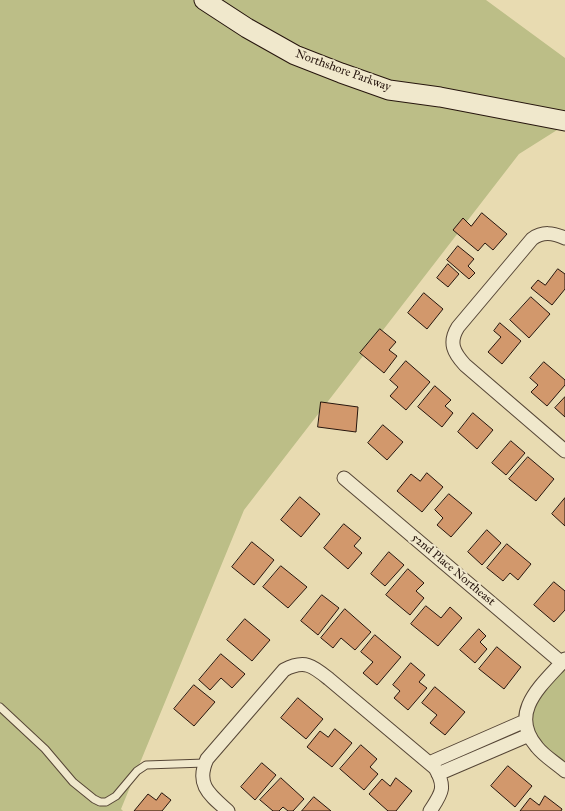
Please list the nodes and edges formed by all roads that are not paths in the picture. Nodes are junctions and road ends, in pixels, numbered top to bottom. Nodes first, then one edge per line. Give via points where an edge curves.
1 (204, 0) edge
2 (565, 121) edge
3 (565, 238) edge
4 (565, 451) edge
5 (344, 478) dead end
6 (563, 661) edge
7 (0, 707) edge
8 (525, 721) junction
9 (529, 735) junction
10 (205, 763) junction
11 (429, 763) junction
12 (565, 771) edge
13 (438, 774) junction
14 (228, 811) edge
15 (430, 811) edge

1 - 2 street, Northshore Parkway via 294,54 382,88
3 - 4 street via 550,233 538,234 532,239 458,327 452,342 456,356 465,365
5 - 6 street, 52nd Place Northeast
6 - 8 street via 530,700 526,708
7 - 10 lane via 45,749 73,782 100,802 106,802 116,796 137,771 146,765
8 - 9 street
8 - 11 street
9 - 12 street via 537,747
9 - 13 street
10 - 11 street via 284,670 292,666 308,665 329,679
10 - 14 street via 202,774 206,789
11 - 13 street
13 - 15 street via 442,785 441,793

